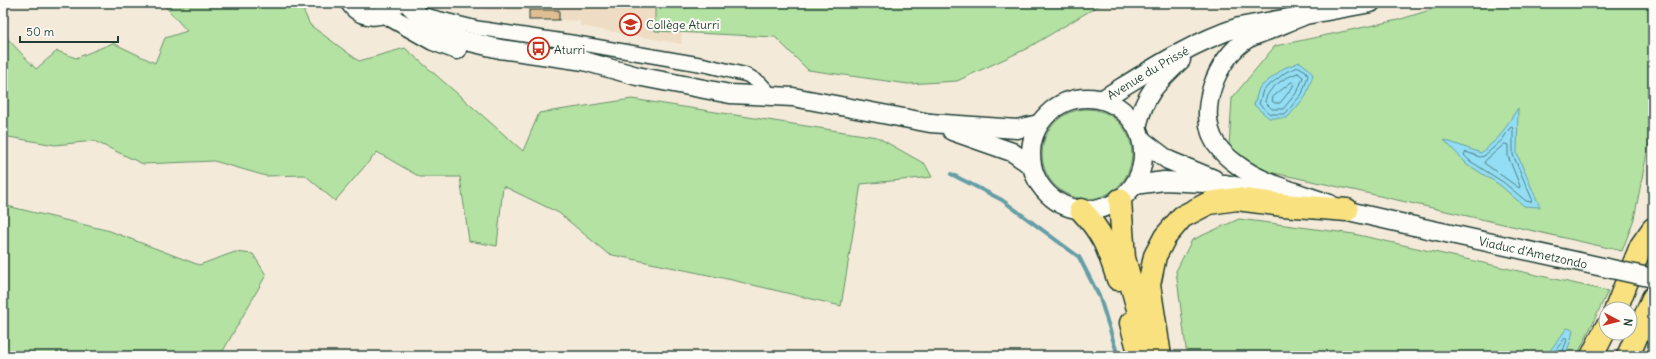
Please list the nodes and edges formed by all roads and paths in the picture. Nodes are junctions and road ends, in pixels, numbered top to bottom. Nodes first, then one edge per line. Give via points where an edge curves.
1 (350, 3) edge
2 (1371, 3) edge
3 (390, 8) edge
4 (413, 8) edge
5 (1304, 16) junction
6 (1193, 45) junction
7 (637, 76) junction
8 (772, 96) junction
9 (1103, 99) junction
10 (930, 123) junction
11 (1039, 124) junction
12 (1140, 134) junction
13 (1032, 166) junction
14 (1225, 184) junction
15 (1127, 193) junction
16 (1081, 210) junction
17 (1347, 210) junction
18 (1653, 229) edge
19 (1653, 242) edge
20 (1653, 278) edge
21 (1653, 298) edge
22 (1619, 301) edge
23 (1631, 301) edge
24 (1600, 341) edge
25 (1613, 341) edge
26 (1140, 356) edge
27 (1152, 356) edge
28 (1160, 356) edge
29 (1592, 356) edge
30 (1606, 356) edge
31 (1628, 356) edge

1 - 3 main road via 366,15 376,16
2 - 5 main road, Avenue du Prissé
3 - 7 main road via 433,41 479,56 602,76
4 - 7 main road via 426,22 462,40 500,49 584,61
4 - 8 street via 445,21 477,28 586,44 747,75 760,83
5 - 6 main road, Avenue du Prissé via 1239,27
5 - 17 main road via 1248,39 1231,52 1217,73 1210,93 1208,116 1211,132 1223,152 1258,178
6 - 9 main road, Avenue du Prissé
6 - 12 main road, Avenue du Prissé via 1186,56 1150,92 1141,112
7 - 8 main road via 730,94
8 - 10 main road via 814,100
9 - 11 main road via 1085,97 1067,101 1051,110
9 - 12 main road via 1117,105 1128,115
10 - 11 main road via 1017,129
10 - 13 main road via 1012,152
11 - 13 main road via 1033,137
12 - 14 main road via 1168,160
12 - 15 main road via 1144,156 1141,172
13 - 16 main road via 1038,182 1049,196 1064,206
14 - 15 main road via 1164,181
14 - 17 main road
15 - 16 main road via 1101,208
15 - 27 highway via 1124,258
16 - 26 highway via 1095,225 1105,243
17 - 20 main road, Viaduc d'Ametzondo, bridge
17 - 28 highway via 1237,199 1209,203 1182,217 1165,237 1155,256 1149,284
18 - 22 highway via 1641,246
19 - 23 highway
21 - 31 highway
24 - 29 highway
25 - 30 highway

